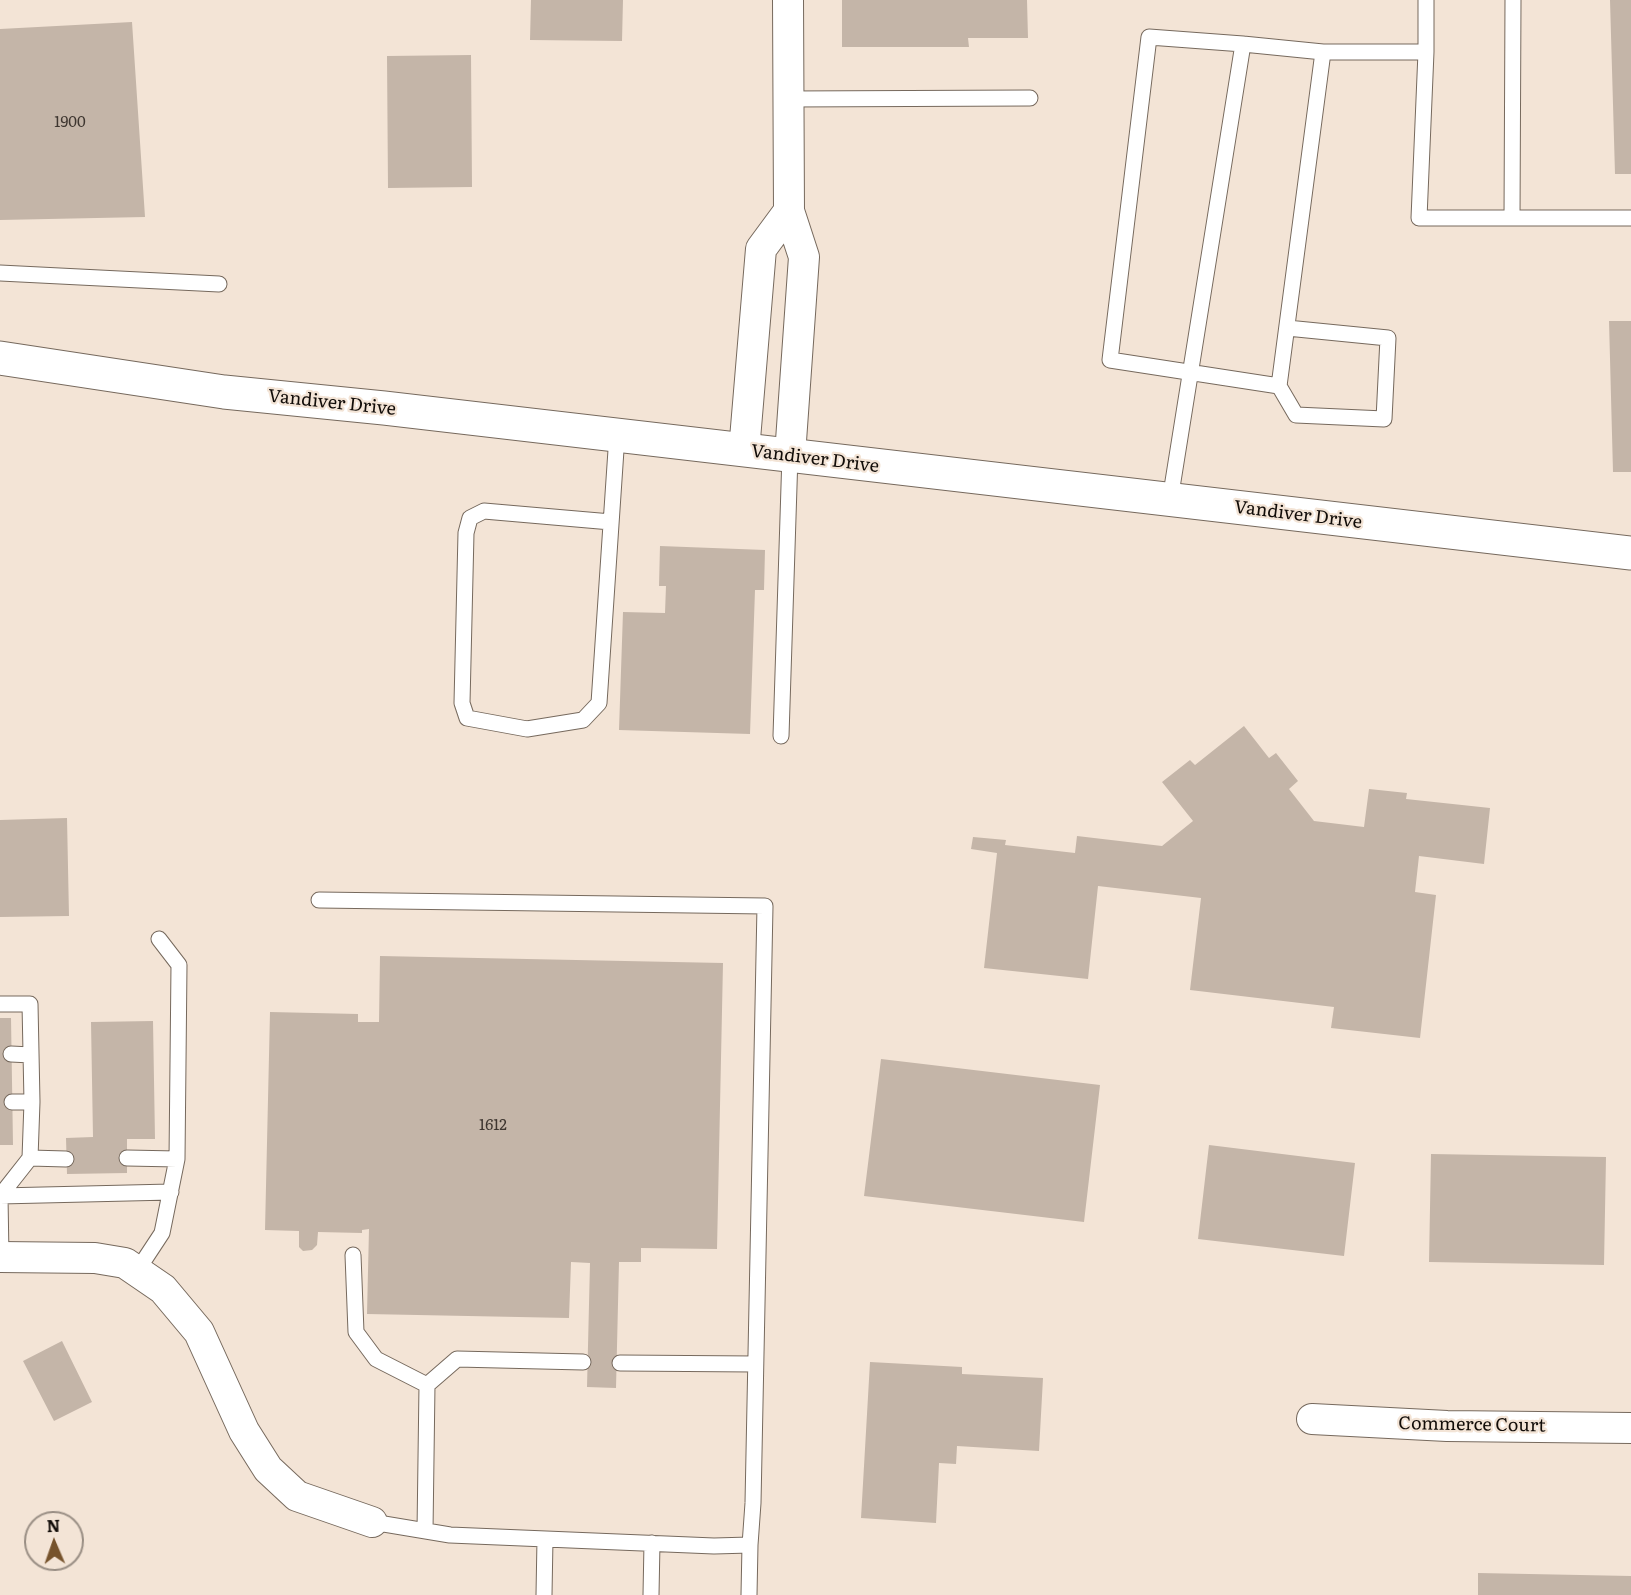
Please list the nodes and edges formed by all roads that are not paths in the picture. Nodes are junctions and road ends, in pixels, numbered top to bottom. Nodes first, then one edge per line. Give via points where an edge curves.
1 (788, 0) edge
2 (1426, 0) edge
3 (1513, 0) edge
4 (1243, 44) junction
5 (1323, 52) junction
6 (1426, 52) junction
7 (1030, 98) dead end
8 (789, 99) junction
9 (789, 211) junction
10 (1512, 218) junction
11 (1631, 218) edge
12 (0, 273) edge
13 (219, 284) dead end
14 (1287, 327) junction
15 (0, 358) edge
16 (1191, 372) junction
17 (1279, 386) junction
18 (617, 435) junction
19 (744, 451) junction
20 (790, 455) junction
21 (1170, 500) junction
22 (611, 522) junction
23 (1631, 553) edge
24 (781, 736) dead end
25 (319, 900) dead end
26 (159, 939) dead end
27 (0, 1004) edge
28 (11, 1054) dead end
29 (31, 1055) junction
30 (12, 1102) dead end
31 (32, 1102) junction
32 (30, 1158) junction
33 (127, 1158) dead end
34 (66, 1159) dead end
35 (177, 1159) junction
36 (171, 1192) junction
37 (0, 1196) edge
38 (353, 1256) dead end
39 (1, 1257) edge
40 (137, 1271) junction
41 (583, 1362) dead end
42 (620, 1363) dead end
43 (754, 1364) junction
44 (427, 1385) junction
45 (1312, 1419) dead end
46 (1631, 1428) edge
47 (372, 1522) joint
48 (425, 1531) junction
49 (545, 1539) junction
50 (652, 1543) junction
51 (750, 1545) junction
52 (544, 1595) edge
53 (651, 1595) edge
54 (749, 1595) edge

1 - 8 street
2 - 6 lane
3 - 10 lane
4 - 5 lane
4 - 16 lane
4 - 16 lane via 1149,37 1110,360
5 - 6 lane
5 - 14 lane
6 - 10 lane via 1419,218
7 - 8 lane
8 - 9 street
9 - 19 street via 761,249
9 - 20 street via 804,257
10 - 11 lane
12 - 13 lane
14 - 17 lane
14 - 17 lane via 1388,338 1384,419 1296,415
15 - 18 main road, Vandiver Drive via 224,392
16 - 17 lane
16 - 21 lane
18 - 19 main road, Vandiver Drive
18 - 22 lane
19 - 20 main road, Vandiver Drive
20 - 21 main road, Vandiver Drive
20 - 24 lane
21 - 23 main road, Vandiver Drive
22 - 22 lane via 599,703 583,720 527,729 467,718 462,692 466,533 471,518 484,511
25 - 43 lane via 765,906
26 - 35 lane via 179,965
27 - 29 lane via 30,1004
28 - 29 lane
29 - 31 lane
30 - 31 lane
31 - 32 lane
32 - 34 lane
32 - 37 lane
33 - 35 lane
35 - 36 lane
36 - 37 lane
36 - 40 lane via 162,1233
37 - 39 lane
38 - 44 lane via 356,1332 376,1359
39 - 40 street via 94,1258 125,1263
40 - 47 street via 163,1289 199,1332 244,1431 268,1469 297,1496
41 - 44 lane via 457,1359
42 - 43 lane
43 - 51 lane
44 - 48 lane
45 - 46 street, Commerce Court via 1447,1426
47 - 48 lane
48 - 49 lane
49 - 50 lane
49 - 52 lane
50 - 51 lane
50 - 53 lane
51 - 54 lane

